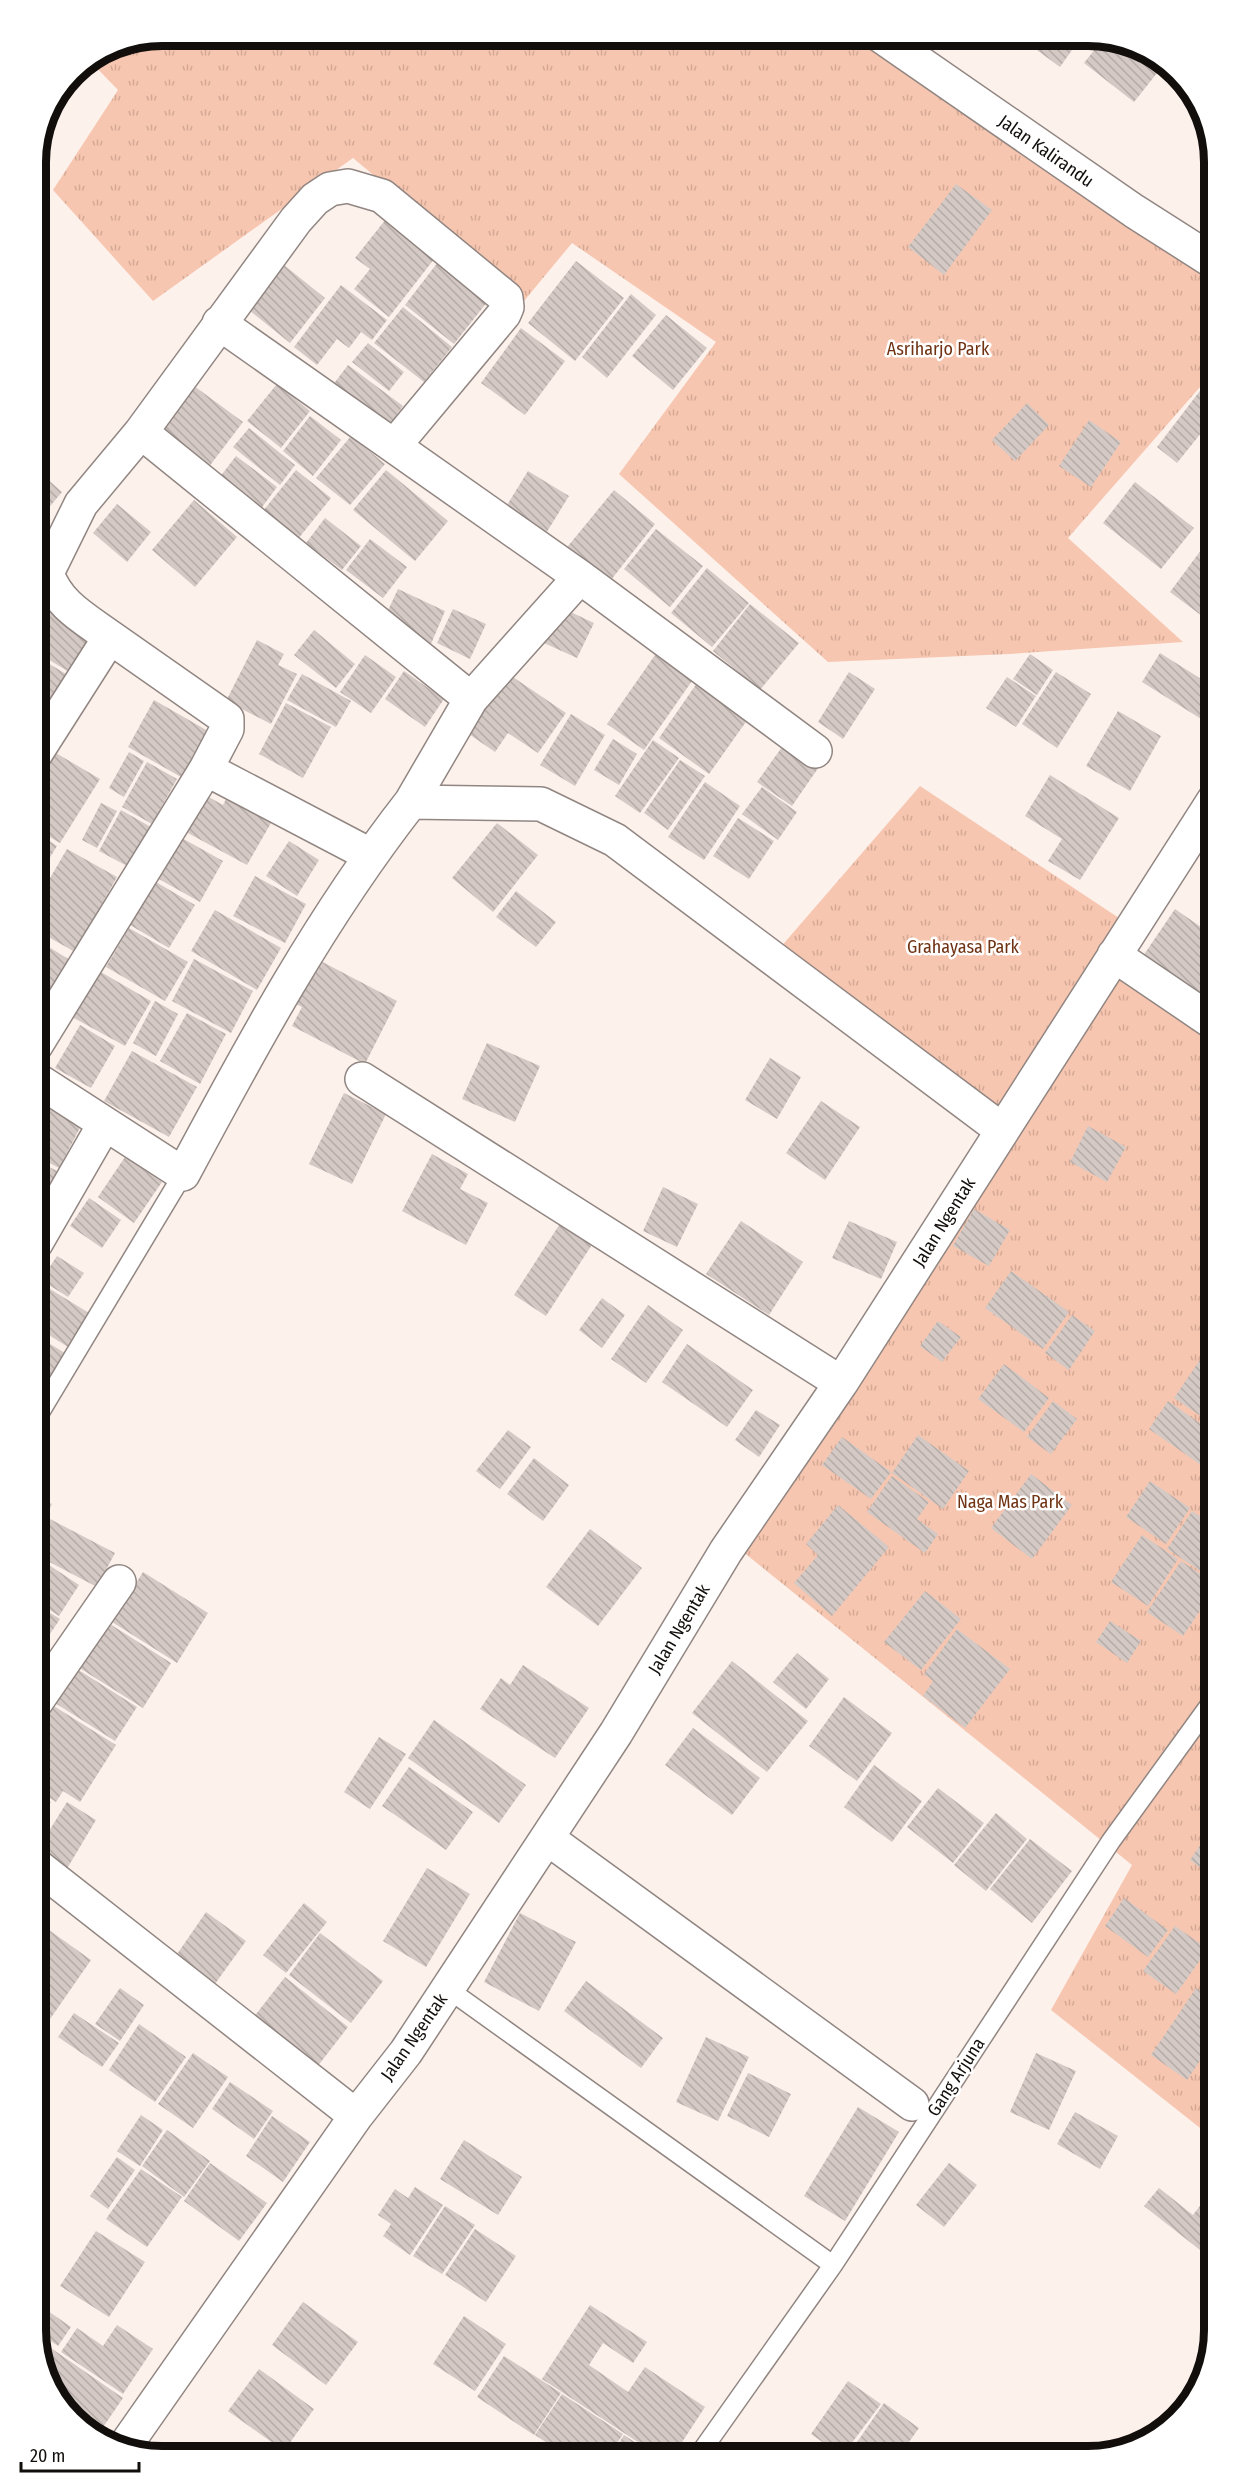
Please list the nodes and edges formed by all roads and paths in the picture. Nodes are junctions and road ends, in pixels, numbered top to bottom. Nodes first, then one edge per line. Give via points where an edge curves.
1 (898, 47) edge
2 (1204, 256) edge
3 (219, 323) junction
4 (141, 432) junction
5 (394, 446) junction
6 (580, 577) junction
7 (110, 637) junction
8 (471, 699) junction
9 (47, 736) edge
10 (815, 751) dead end
11 (206, 770) junction
12 (411, 802) junction
13 (1204, 816) edge
14 (370, 855) junction
15 (1114, 955) junction
16 (1204, 1016) edge
17 (47, 1028) edge
18 (362, 1079) dead end
19 (47, 1086) edge
20 (105, 1125) junction
21 (1002, 1130) junction
22 (183, 1174) junction
23 (47, 1225) edge
24 (841, 1383) junction
25 (46, 1402) edge
26 (119, 1582) dead end
27 (46, 1687) edge
28 (1204, 1713) edge
29 (547, 1838) junction
30 (46, 1873) edge
31 (448, 1989) junction
32 (912, 2104) dead end
33 (356, 2116) junction
34 (833, 2265) junction
35 (129, 2440) edge
36 (705, 2446) edge

1 - 2 street, Jalan Kalirandu via 1124,205
3 - 4 street
3 - 5 street
3 - 5 street via 315,199 330,189 348,186 382,196 500,291 507,307
4 - 7 street via 81,504 47,573 53,590 65,604
4 - 8 street
5 - 6 street
6 - 8 street
6 - 10 street
7 - 9 street
7 - 11 street via 227,719 227,729
8 - 12 street
11 - 14 street
11 - 17 street
12 - 14 street
12 - 21 street via 541,804 615,840
13 - 15 street, Jalan Ngentak
14 - 22 street via 267,1017
15 - 16 street
15 - 21 street, Jalan Ngentak
18 - 24 street
19 - 20 street
20 - 22 street
20 - 23 street
21 - 24 street, Jalan Ngentak
22 - 25 lane
24 - 29 street, Jalan Ngentak via 726,1551
26 - 27 street
28 - 34 lane, Gang Arjuna via 1111,1841
29 - 31 street, Jalan Ngentak
29 - 32 street
30 - 33 street
31 - 33 street, Jalan Ngentak
31 - 34 lane
33 - 35 street, Jalan Ngentak
34 - 36 lane, Gang Arjuna

